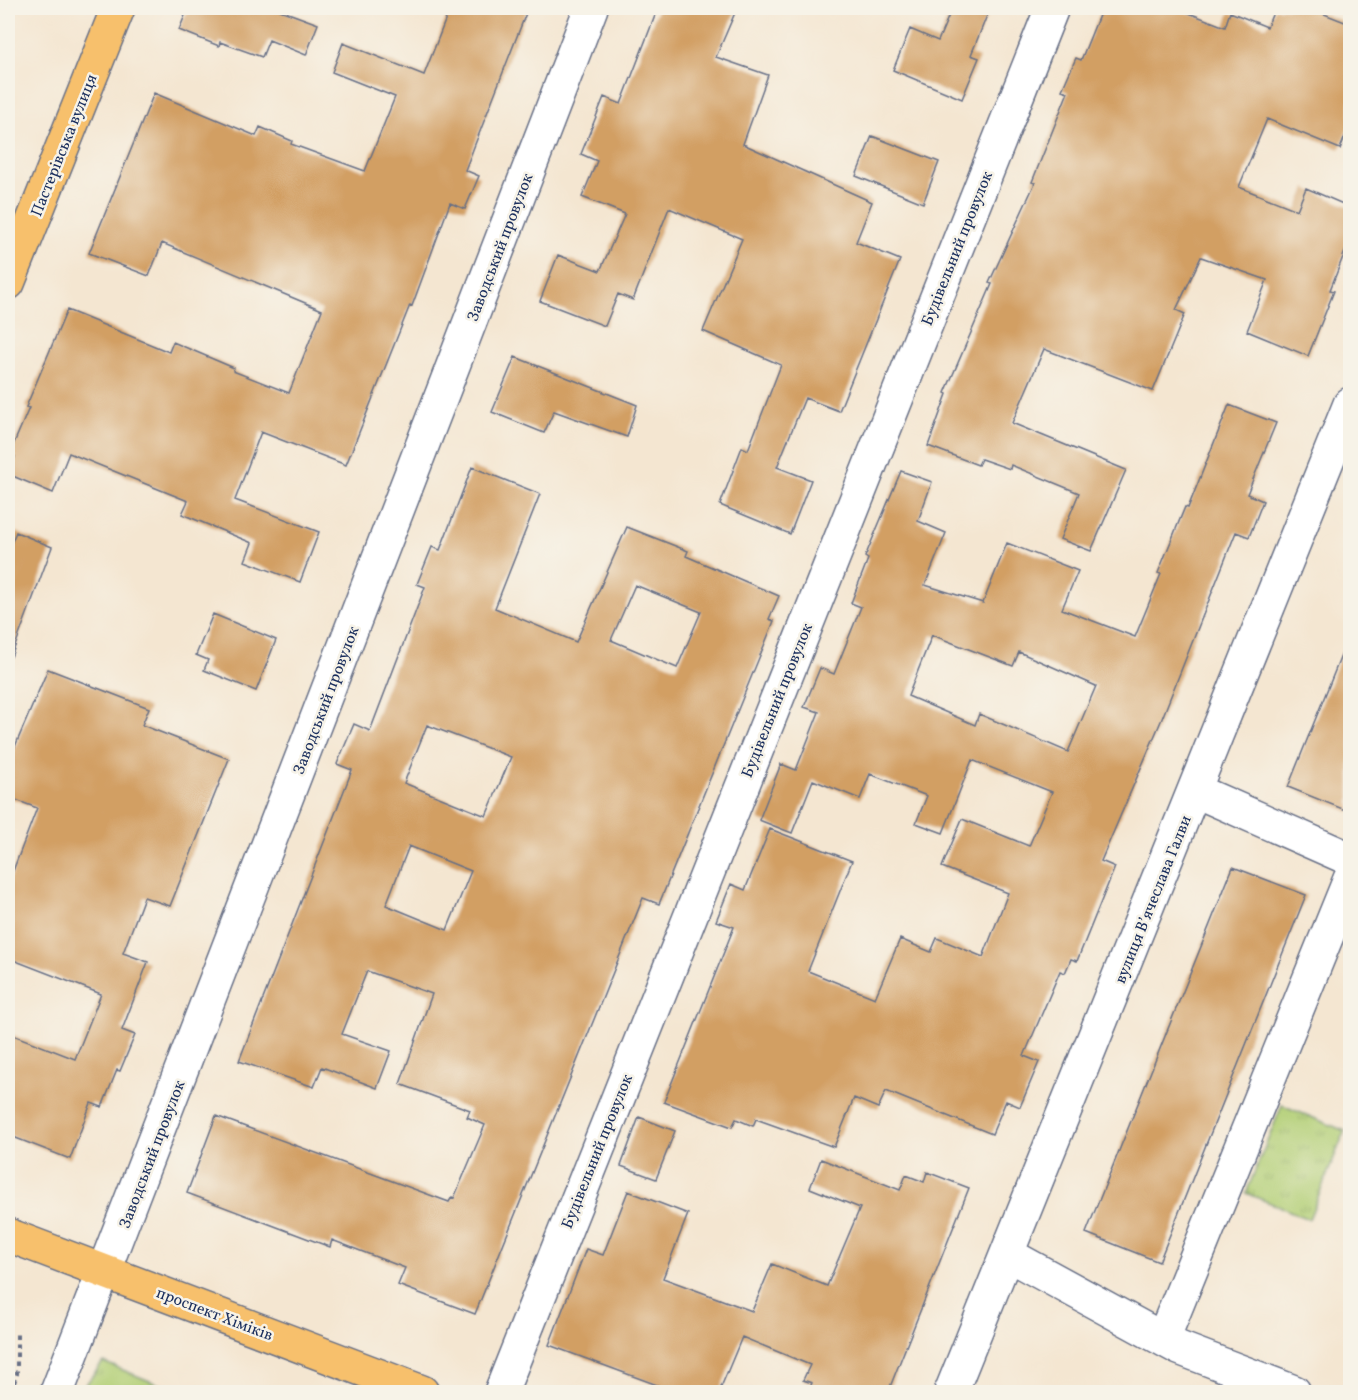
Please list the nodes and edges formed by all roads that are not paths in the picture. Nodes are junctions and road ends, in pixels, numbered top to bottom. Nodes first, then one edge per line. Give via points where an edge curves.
1 (118, 8) edge
2 (591, 8) edge
3 (1052, 8) edge
4 (8, 283) edge
5 (1350, 404) edge
6 (1196, 791) junction
7 (1350, 859) edge
8 (1350, 879) edge
9 (8, 1235) edge
10 (1007, 1254) junction
11 (106, 1272) junction
12 (1163, 1339) junction
13 (57, 1392) edge
14 (422, 1392) edge
15 (501, 1392) edge
16 (951, 1392) edge
17 (1294, 1392) edge

1 - 4 main road, Пастерівська вулиця
2 - 11 street, Заводський провулок
3 - 15 street, Будівельний провулок
5 - 6 street, вулиця Вʼячеслава Галви
6 - 7 street
6 - 10 street, вулиця Вʼячеслава Галви
8 - 12 street
9 - 11 main road, проспект Хіміків
10 - 12 street
10 - 16 street, вулиця Вʼячеслава Галви
11 - 13 street, Заводський провулок
11 - 14 main road, проспект Хіміків
12 - 17 street

